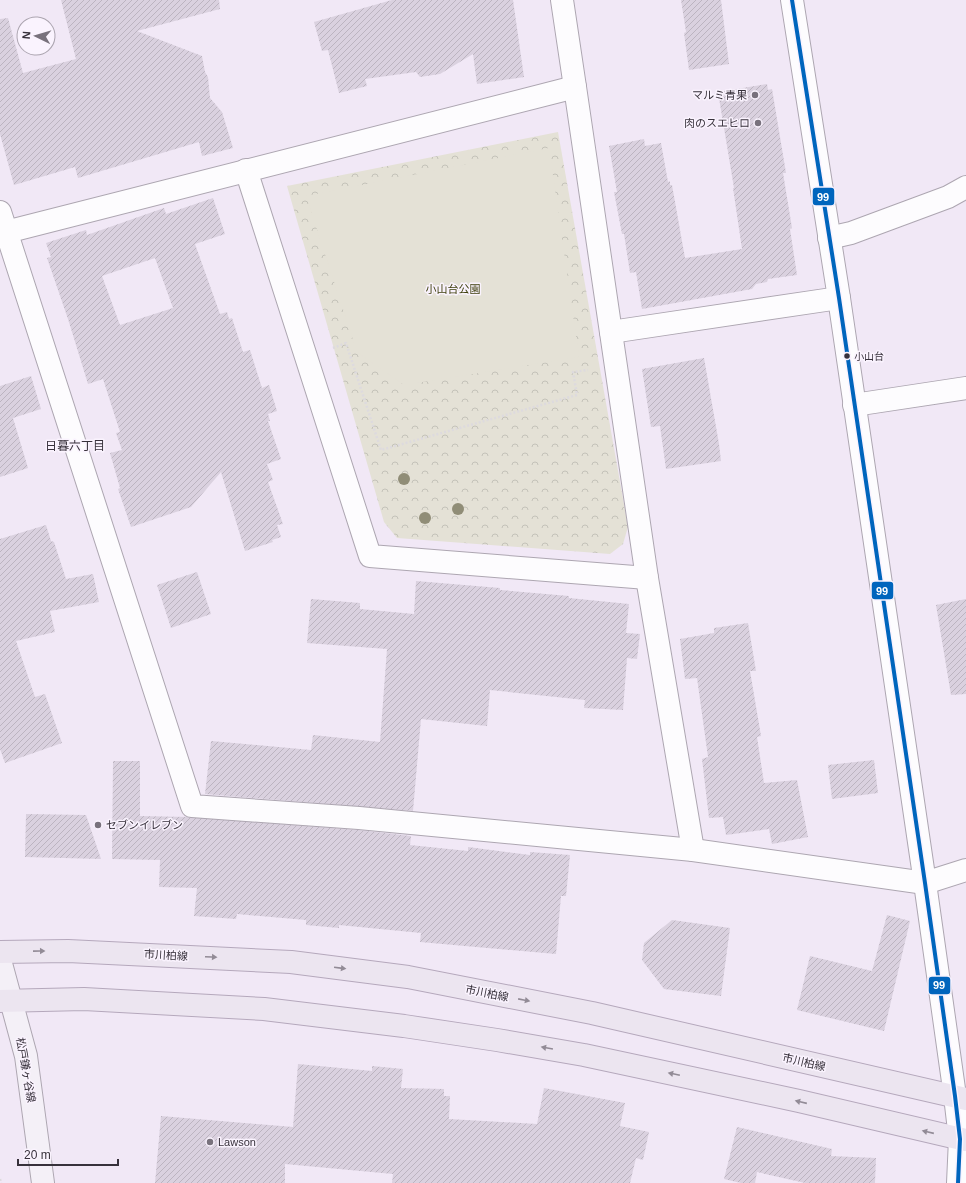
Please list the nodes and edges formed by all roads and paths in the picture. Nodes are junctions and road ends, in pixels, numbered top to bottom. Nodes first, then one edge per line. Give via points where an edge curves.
1 (562, 0) edge
2 (792, 0) edge
3 (576, 87) junction
4 (246, 170) junction
5 (966, 187) edge
6 (3, 222) edge
7 (829, 238) junction
8 (839, 298) junction
9 (611, 332) junction
10 (306, 357) junction
11 (616, 366) junction
12 (966, 388) edge
13 (854, 405) junction
14 (647, 578) junction
15 (693, 850) junction
16 (966, 870) edge
17 (925, 883) junction
18 (0, 952) edge
19 (0, 960) edge
20 (6, 1001) edge
21 (960, 1097) edge
22 (963, 1140) edge
23 (0, 1179) edge
24 (1, 1183) edge
25 (42, 1183) edge
26 (958, 1183) edge

1 - 3 street
2 - 7 street
3 - 4 street
3 - 9 street
4 - 6 street
4 - 10 street
5 - 7 street via 948,197 851,233
6 - 15 street via 192,806 367,819
7 - 8 street
8 - 9 street
8 - 13 street
9 - 11 street
10 - 11 path via 346,343 381,450 577,395 573,372
10 - 14 street via 370,556
11 - 14 street
12 - 13 street
13 - 17 street
14 - 15 street
15 - 17 street
16 - 17 street
17 - 21 street
18 -> 21 main road, 市川柏線 via 68,951 284,962 408,977 592,1014
19 - 20 main road, 松戸鎌ヶ谷線
22 -> 20 main road via 799,1101 584,1055 404,1026 256,1009 84,999
20 - 25 main road, 松戸鎌ヶ谷線 via 26,1056
21 - 22 street
22 - 26 street
23 - 24 path

